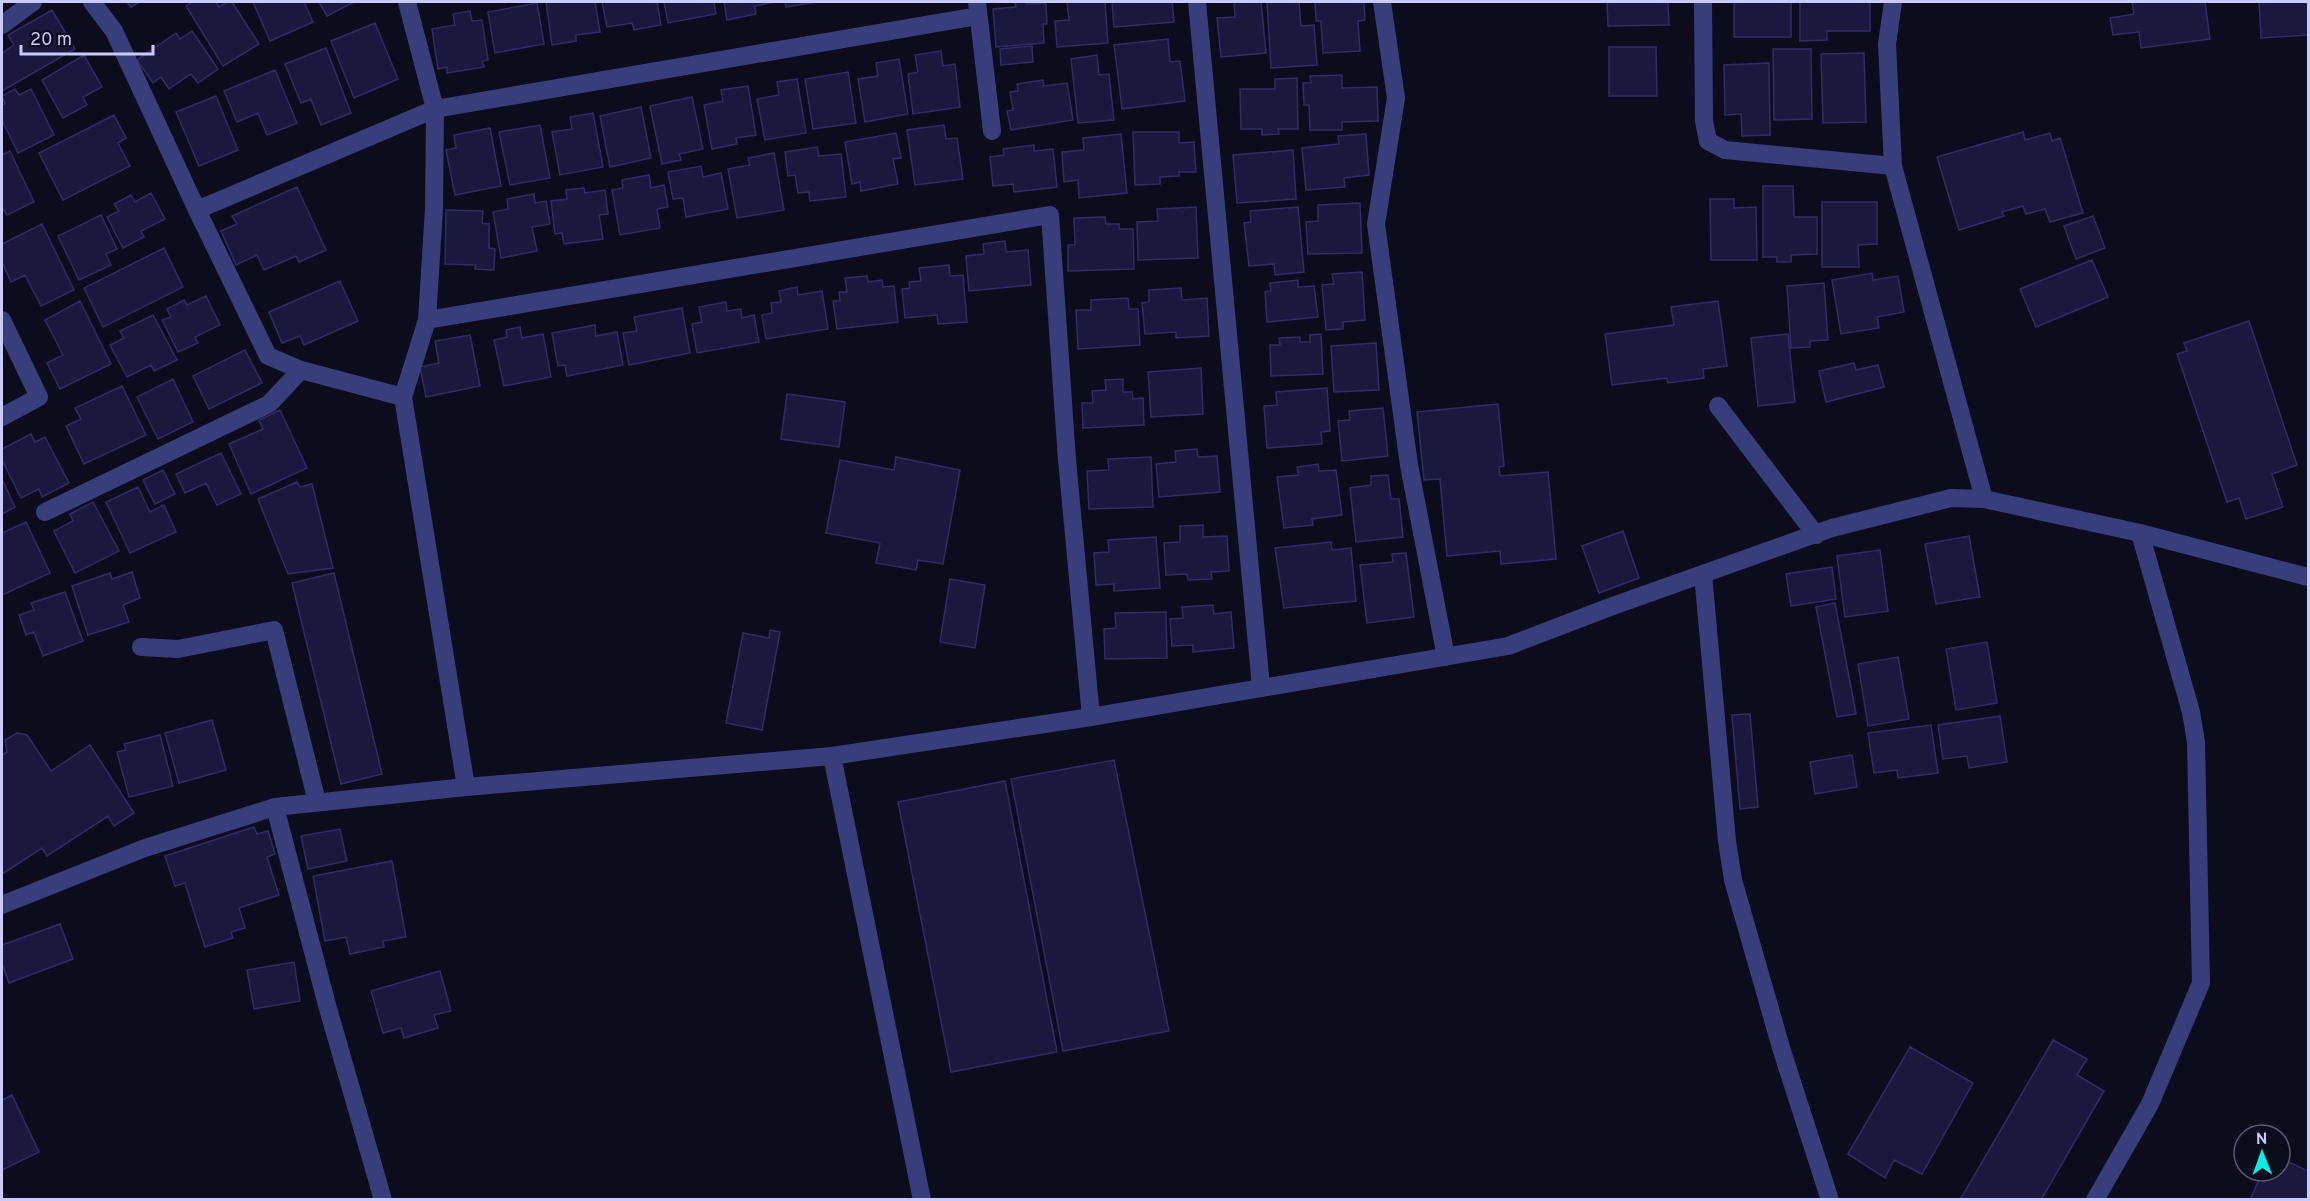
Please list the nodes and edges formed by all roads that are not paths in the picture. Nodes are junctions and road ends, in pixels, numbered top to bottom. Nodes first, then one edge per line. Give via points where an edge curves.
1 (33, 2) edge
2 (92, 2) edge
3 (407, 2) edge
4 (1197, 2) edge
5 (1382, 2) edge
6 (1703, 2) edge
7 (1893, 2) edge
8 (977, 9) edge
9 (2, 25) edge
10 (435, 109) junction
11 (992, 131) dead end
12 (1893, 166) junction
13 (197, 210) junction
14 (2, 320) edge
15 (427, 320) junction
16 (301, 370) junction
17 (403, 397) junction
18 (1718, 406) dead end
19 (2, 417) edge
20 (1984, 499) junction
21 (45, 512) dead end
22 (2140, 533) junction
23 (1816, 535) junction
24 (1703, 574) junction
25 (2308, 577) edge
26 (141, 647) dead end
27 (1446, 657) junction
28 (1261, 687) junction
29 (1091, 717) junction
30 (832, 756) junction
31 (466, 787) junction
32 (317, 802) junction
33 (275, 807) junction
34 (2, 905) edge
35 (383, 1200) edge
36 (922, 1200) edge
37 (1830, 1200) edge
38 (2095, 1200) edge

1 - 9 street
2 - 13 street via 114,31
3 - 10 street
4 - 28 street
5 - 27 street via 1396,98 1376,224 1409,465
6 - 12 street via 1704,121 1708,141 1725,150
7 - 12 street via 1887,44
8 - 10 street
8 - 11 street
10 - 13 street
10 - 15 street
12 - 20 street
13 - 16 street via 268,356
14 - 19 street via 39,398
15 - 17 street
15 - 29 street via 1050,215
16 - 17 street
16 - 21 street via 269,404
17 - 31 street
18 - 23 street
20 - 22 street
20 - 23 street via 1951,498
22 - 25 street
22 - 38 street via 2196,742 2201,983 2150,1104
23 - 24 street
24 - 27 street via 1508,646
24 - 37 street via 1726,841 1733,880
26 - 32 street via 178,649 274,630
27 - 28 street
28 - 29 street
29 - 30 street
30 - 31 street
30 - 36 street
31 - 32 street
32 - 33 street
33 - 34 street via 145,848
33 - 35 street

